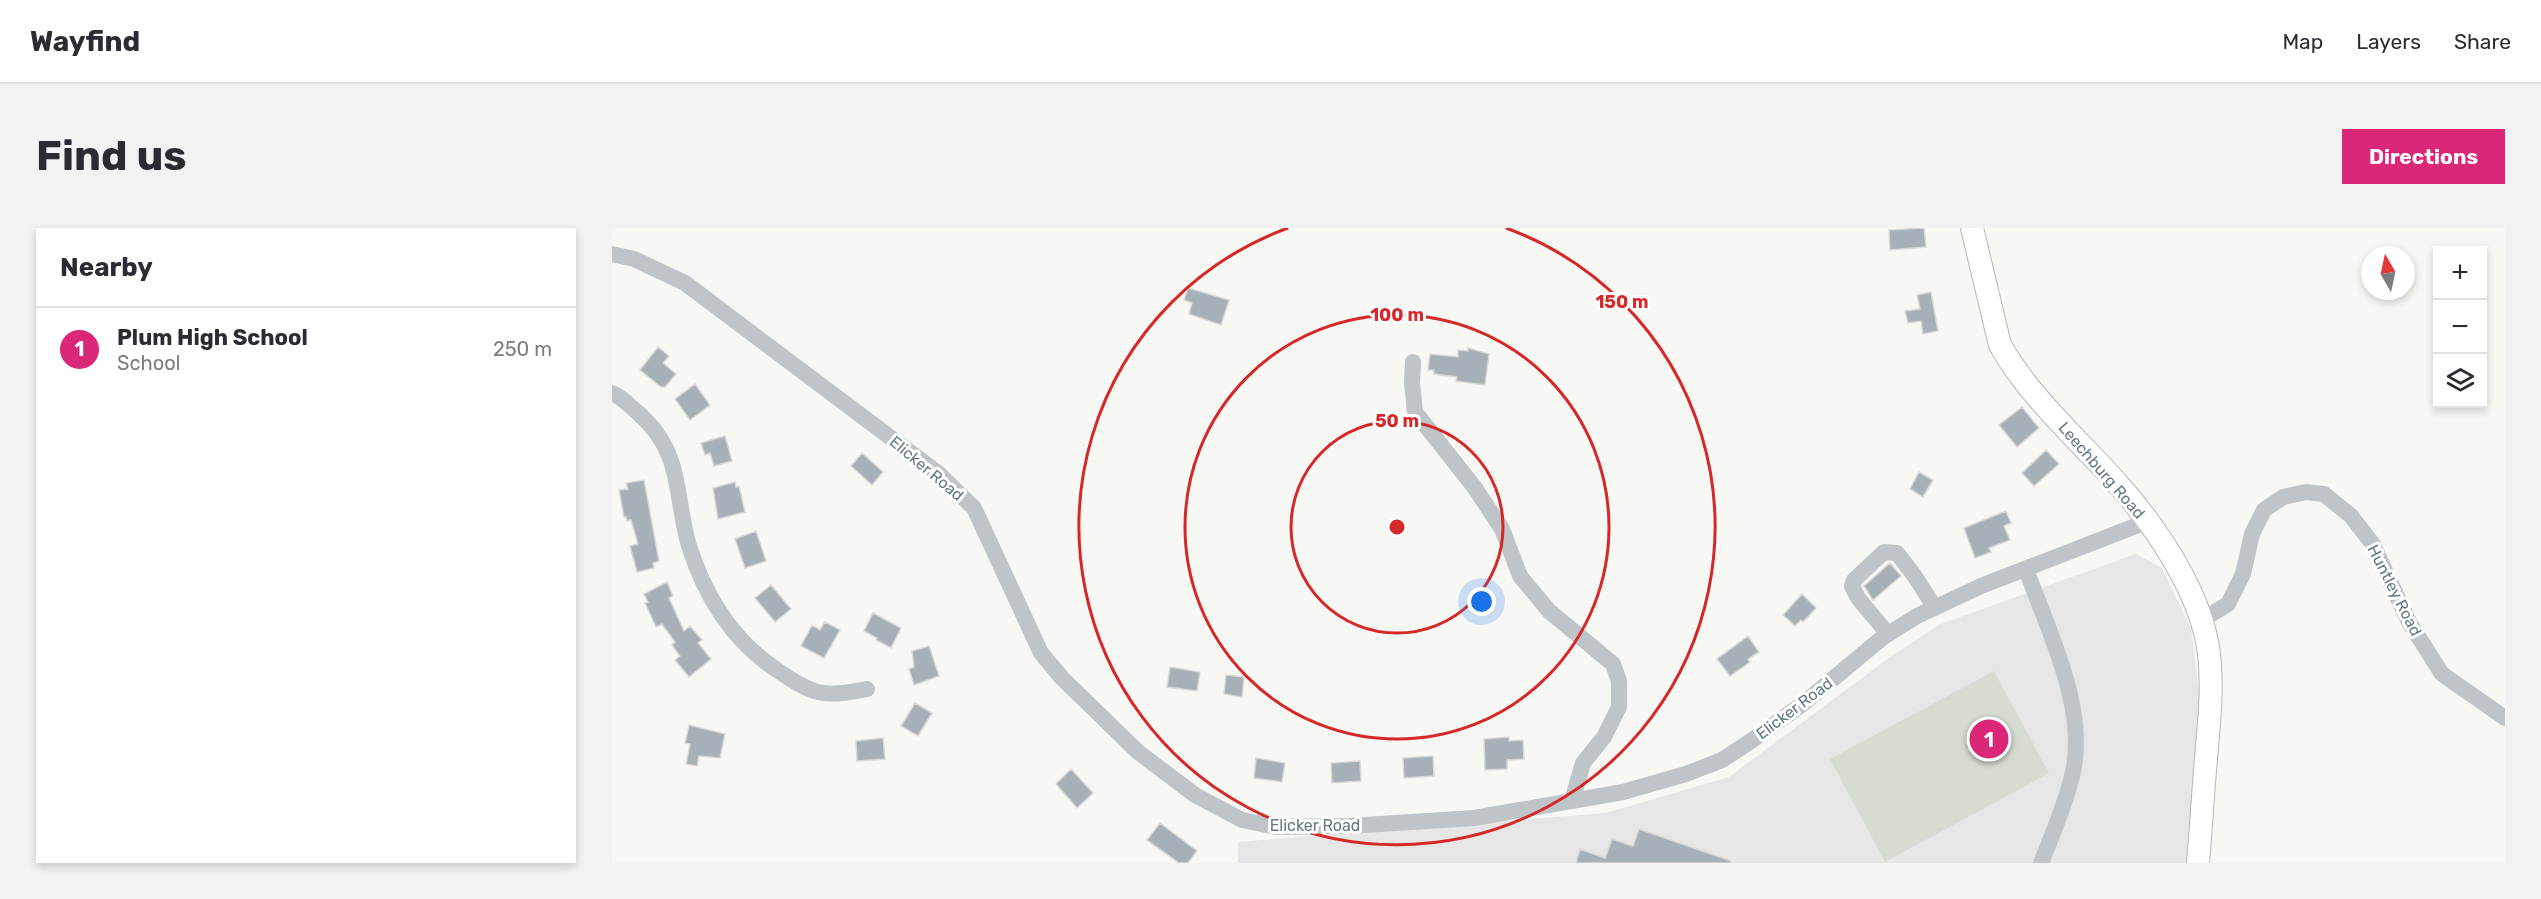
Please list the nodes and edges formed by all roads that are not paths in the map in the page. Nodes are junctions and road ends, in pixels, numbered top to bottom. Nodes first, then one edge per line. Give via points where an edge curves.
1 (1972, 228) edge
2 (612, 254) edge
3 (1413, 362) dead end
4 (612, 393) edge
5 (2146, 522) junction
6 (2026, 569) junction
7 (1935, 608) junction
8 (2202, 620) junction
9 (1888, 634) junction
10 (867, 688) dead end
11 (2505, 718) edge
12 (1572, 801) junction
13 (2041, 863) edge
14 (2198, 863) edge

1 - 5 main road, Leechburg Road via 2000,345 2008,359 2119,485
2 - 12 street, Elicker Road via 634,259 685,284 946,481 974,508 1041,653 1138,753 1195,795 1242,820 1276,827 1474,818
3 - 12 street via 1415,412 1502,529 1520,576 1549,611 1612,664 1619,681 1619,707 1604,737 1583,762
4 - 10 street via 646,419 666,448 674,466 688,544 725,622 759,658 820,694
5 - 6 street, Elicker Road
5 - 8 main road, Leechburg Road via 2175,561
6 - 7 street, Elicker Road
6 - 13 street via 2068,687 2076,721 2072,776
7 - 9 street, Elicker Road
7 - 9 street via 1897,553 1884,552 1852,586 1857,598
8 - 11 street, Huntley Road via 2228,604 2243,574 2252,534 2264,510 2283,497 2306,492 2324,494 2351,516 2372,543 2409,622 2442,674
8 - 14 main road, Leechburg Road via 2212,694
9 - 12 street, Elicker Road via 1804,704 1722,760 1623,792

